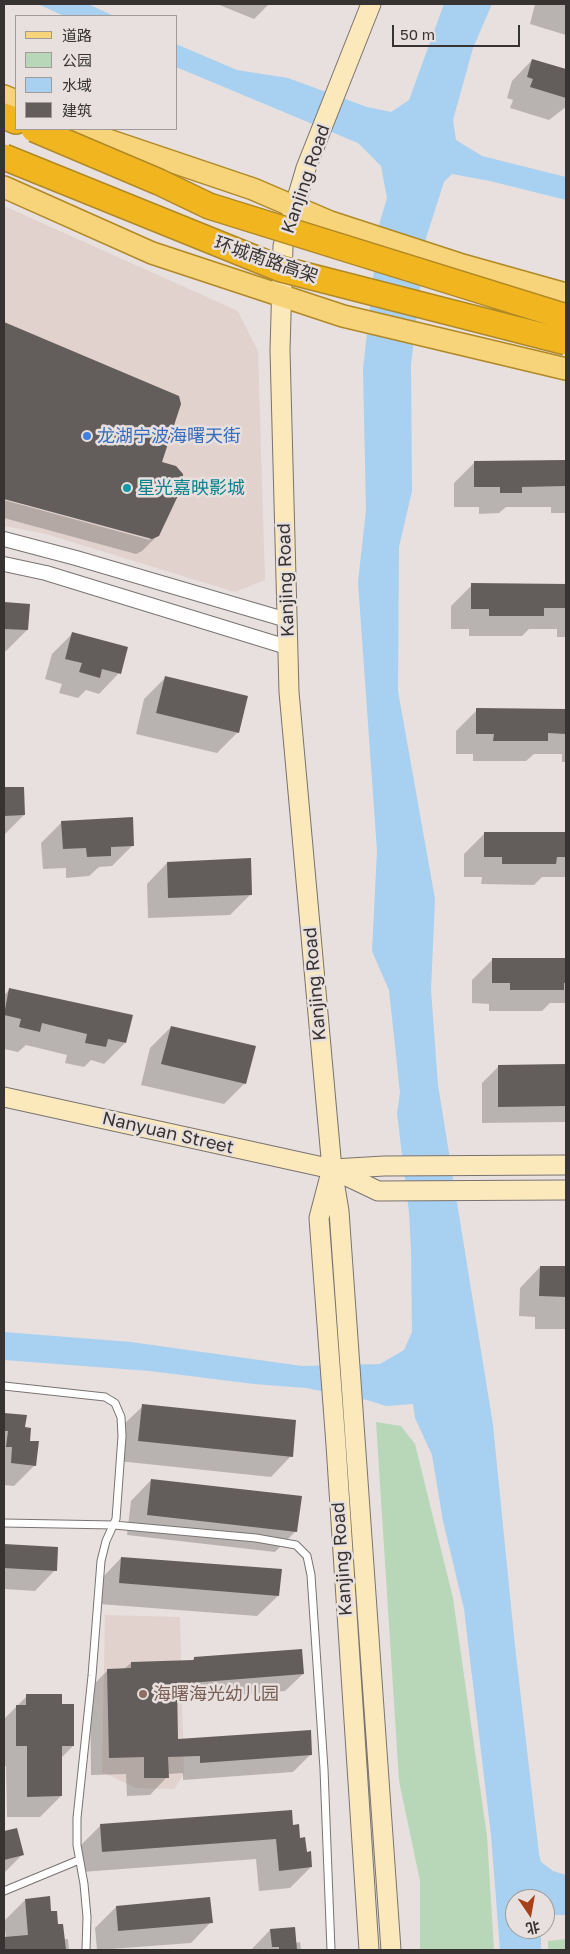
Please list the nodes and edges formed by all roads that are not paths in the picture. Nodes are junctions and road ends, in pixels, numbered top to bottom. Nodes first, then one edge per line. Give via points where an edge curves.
1 (371, 4) edge
2 (36, 130) edge
3 (87, 132) edge
4 (4, 157) edge
5 (4, 187) edge
6 (295, 207) junction
7 (566, 294) edge
8 (281, 295) junction
9 (566, 317) edge
10 (566, 342) edge
11 (566, 369) edge
12 (4, 539) edge
13 (4, 564) edge
14 (287, 620) junction
15 (287, 647) junction
16 (4, 1098) edge
17 (566, 1165) edge
18 (332, 1170) junction
19 (566, 1190) edge
20 (4, 1386) edge
21 (4, 1523) edge
22 (114, 1525) junction
23 (79, 1860) junction
24 (4, 1891) edge
25 (86, 1950) edge
26 (330, 1950) edge
27 (369, 1950) edge
28 (391, 1950) edge

1 - 6 main road, Kanjing Road via 306,168
2 - 9 highway, 环城南路高架, bridge via 209,206
3 - 6 main road via 253,189
4 - 10 highway, 环城南路高架, bridge via 281,269
5 - 8 main road via 152,253
6 - 7 main road via 330,222 459,264
6 - 8 main road, Kanjing Road via 283,246
8 - 11 main road via 344,316
8 - 14 main road, Kanjing Road
12 - 14 street
13 - 15 street via 46,573
14 - 15 main road, Kanjing Road
15 - 18 main road, Kanjing Road
16 - 18 main road, Nanyuan Street
17 - 18 main road, Nanyuan Street via 384,1166
18 - 19 main road, Nanyuan Street via 378,1192
18 - 27 main road, Kanjing Road via 319,1218
18 - 28 main road, Kanjing Road via 339,1211
20 - 22 lane via 105,1397 115,1403 121,1417 122,1436
21 - 22 lane
22 - 23 lane via 101,1561 77,1818
22 - 26 lane via 256,1538 296,1545 307,1556 324,1769
23 - 24 lane
23 - 25 lane via 87,1917

